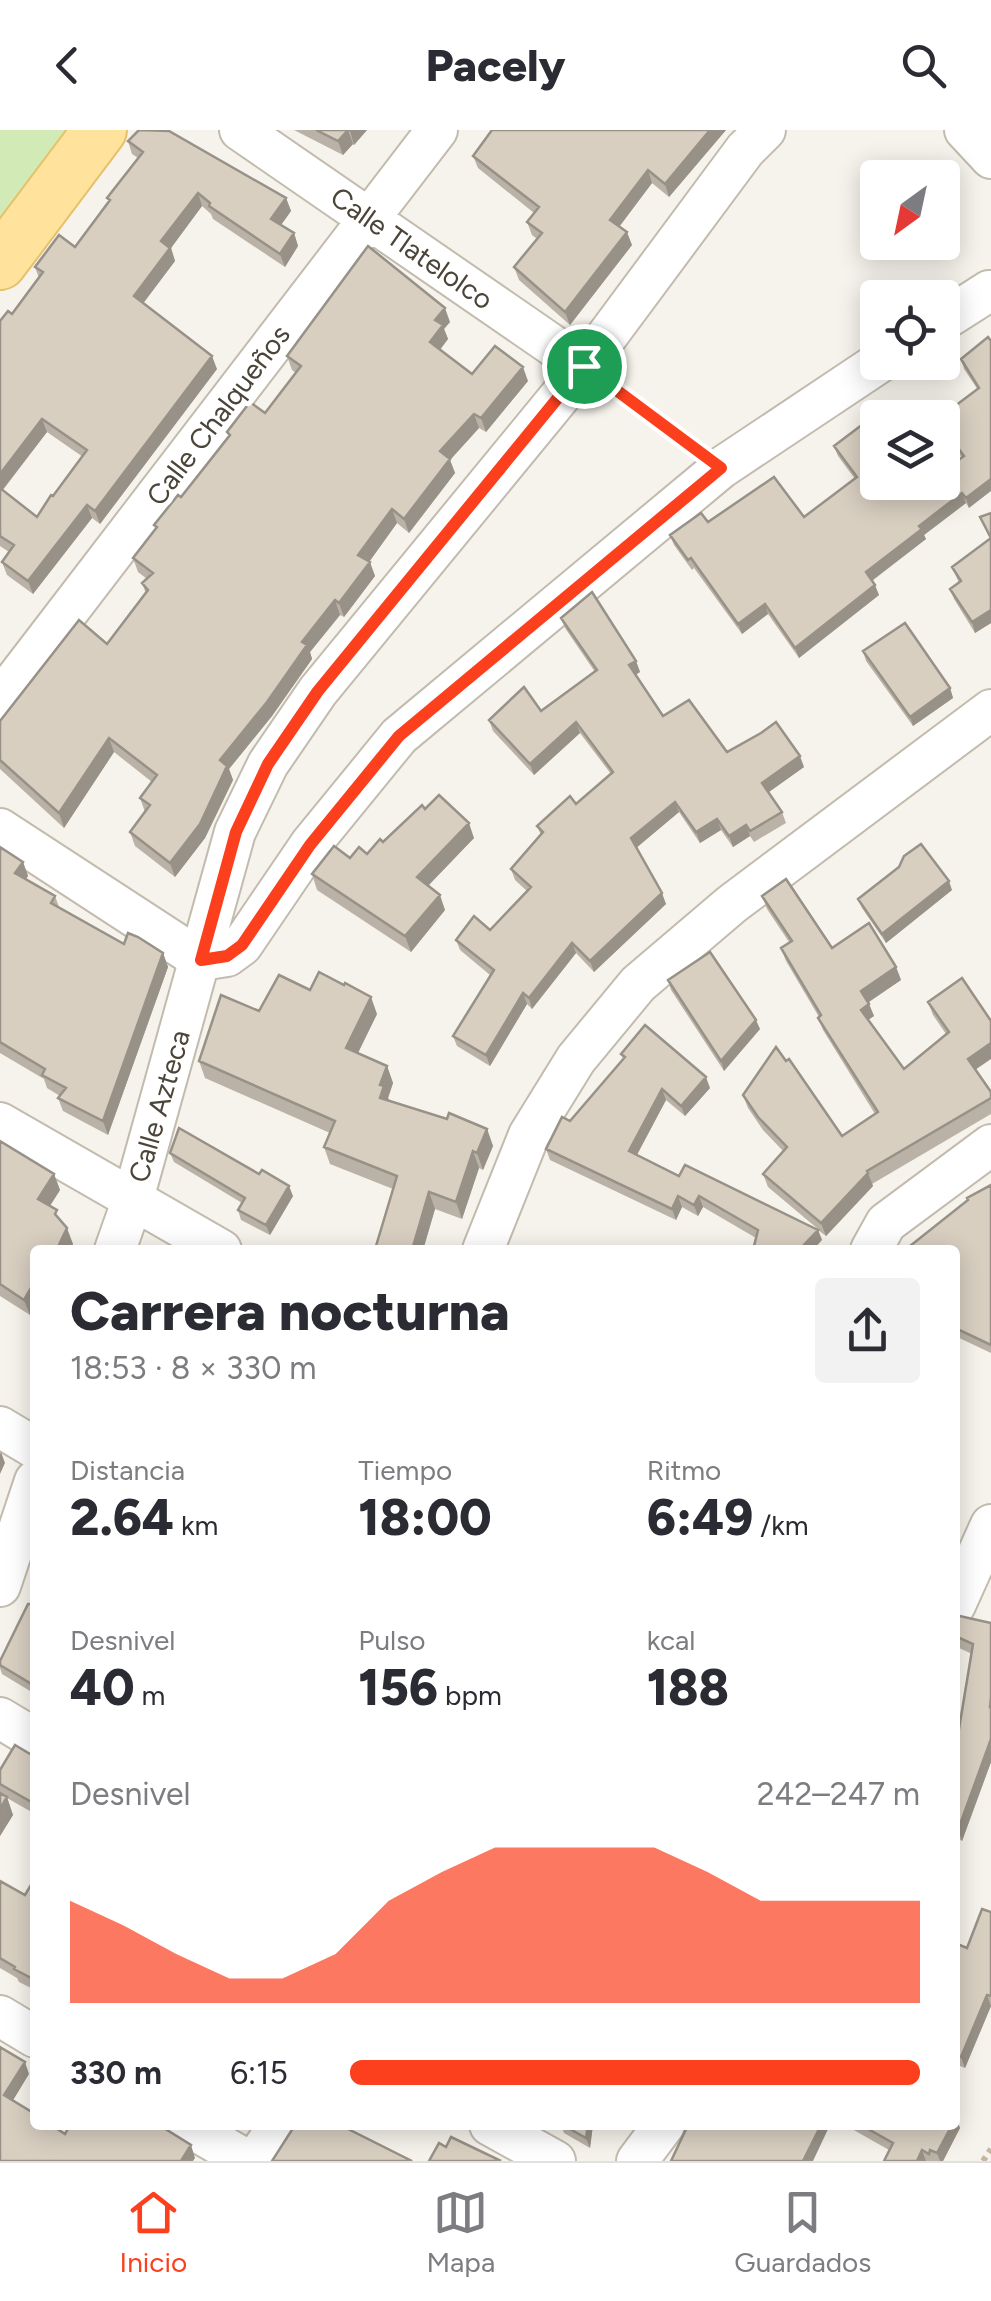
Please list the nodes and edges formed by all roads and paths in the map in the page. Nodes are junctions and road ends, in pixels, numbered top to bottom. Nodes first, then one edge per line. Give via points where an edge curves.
1 (100, 130) edge
2 (240, 130) edge
3 (437, 130) edge
4 (764, 130) edge
5 (964, 130) edge
6 (991, 158) edge
7 (368, 218) junction
8 (0, 263) edge
9 (989, 291) edge
10 (960, 310) edge
11 (584, 366) junction
12 (860, 375) edge
13 (721, 468) junction
14 (0, 700) edge
15 (991, 710) edge
16 (0, 829) edge
17 (201, 960) junction
18 (0, 1123) edge
19 (991, 1144) edge
20 (133, 1199) junction
21 (117, 1245) edge
22 (212, 1245) edge
23 (485, 1245) edge
24 (874, 1245) edge
25 (0, 1427) edge
26 (30, 1445) edge
27 (30, 1496) edge
28 (991, 1525) edge
29 (0, 1586) edge
30 (960, 1594) edge
31 (0, 1718) edge
32 (30, 1735) edge
33 (0, 2016) edge
34 (30, 2034) edge
35 (195, 2130) edge
36 (275, 2130) edge
37 (499, 2130) edge
38 (991, 2149) edge
39 (252, 2161) edge
40 (555, 2161) edge
41 (983, 2161) edge

1 - 8 main road
2 - 7 street, Calle Tlatelolco
3 - 7 street, Calle Chalqueños
4 - 11 street, Calle Azteca
5 - 6 street
7 - 11 street, Calle Tlatelolco
7 - 14 street, Calle Chalqueños
9 - 10 street
11 - 13 path
11 - 17 street, Calle Azteca via 318,691 268,764 236,832
12 - 13 street
13 - 17 street via 399,736 310,845 242,945 227,956
15 - 23 street via 732,904 638,984 576,1059 529,1136
16 - 17 street
17 - 20 street, Calle Azteca
18 - 20 street
19 - 24 street via 886,1223
20 - 21 street, Calle Azteca
20 - 22 street
25 - 26 street
27 - 29 street
28 - 30 street
31 - 32 street
33 - 34 street
35 - 39 street
36 - 39 street
37 - 40 street
38 - 41 path

